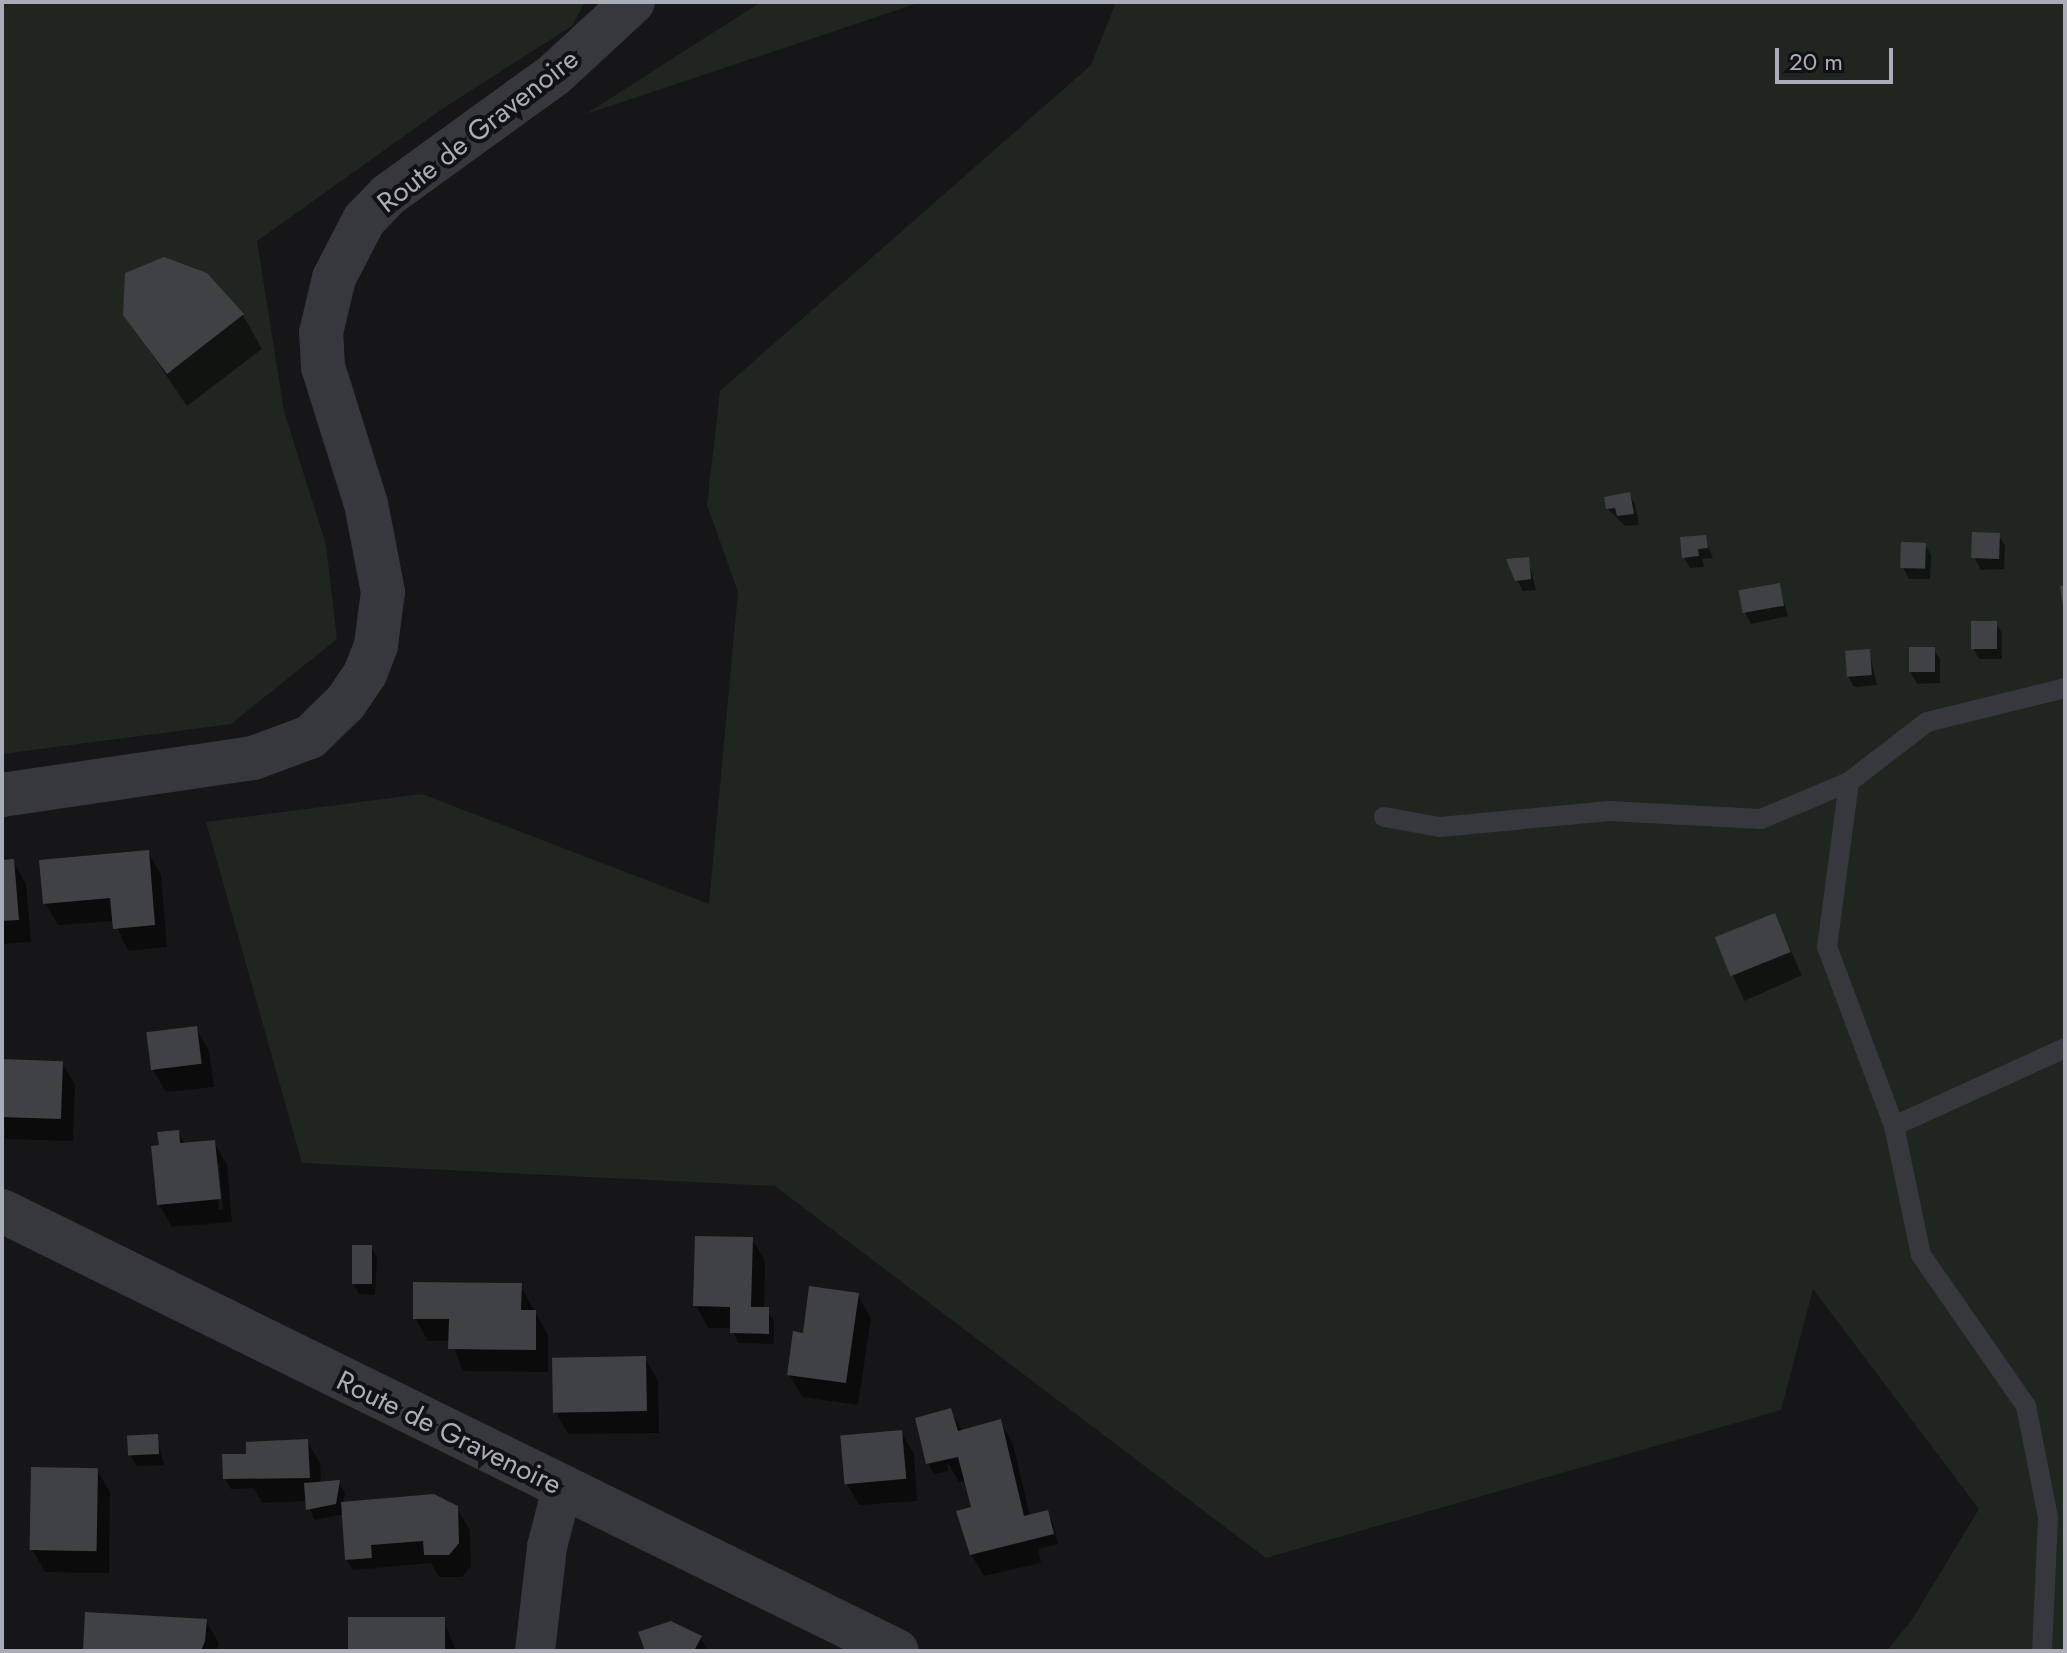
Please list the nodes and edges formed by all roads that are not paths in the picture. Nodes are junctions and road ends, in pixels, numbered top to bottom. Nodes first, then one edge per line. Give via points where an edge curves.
1 (633, 2) edge
2 (2065, 688) edge
3 (1849, 782) junction
4 (2, 795) edge
5 (1384, 817) dead end
6 (2065, 1048) edge
7 (1894, 1126) junction
8 (2, 1211) edge
9 (562, 1489) junction
10 (535, 1651) edge
11 (897, 1651) edge
12 (2042, 1651) edge

1 - 4 street, Route de Gravenoire via 555,74 388,195 364,220 334,278 321,333 323,367 366,504 383,592 376,645 346,702 310,737 253,758
2 - 3 lane via 1927,722
3 - 5 lane via 1761,819 1609,811 1440,827
3 - 7 lane via 1827,947
6 - 7 lane
7 - 12 lane via 1921,1255 2026,1406 2048,1517
8 - 9 street, Route de Gravenoire
9 - 10 street via 547,1547
9 - 11 street, Route de Gravenoire

